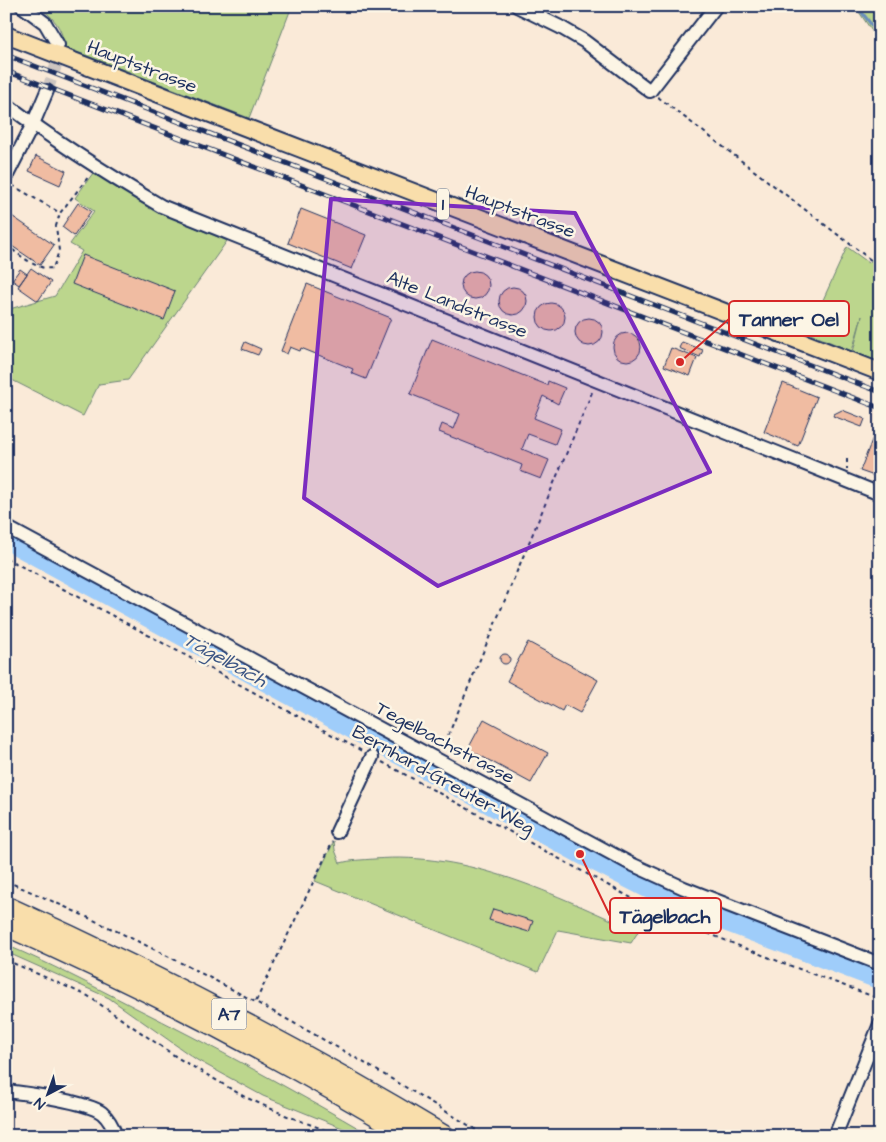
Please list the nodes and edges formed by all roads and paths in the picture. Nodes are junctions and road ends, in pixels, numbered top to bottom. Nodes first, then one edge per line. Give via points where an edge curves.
1 (22, 6) edge
2 (517, 6) edge
3 (716, 6) edge
4 (877, 6) edge
5 (880, 11) edge
6 (6, 35) edge
7 (58, 45) tunnel mouth
8 (47, 91) tunnel mouth
9 (650, 91) junction
10 (6, 104) edge
11 (33, 124) junction
12 (96, 166) junction
13 (6, 177) edge
14 (16, 187) dead end
15 (60, 213) junction
16 (6, 245) edge
17 (880, 267) edge
18 (880, 372) edge
19 (596, 381) junction
20 (880, 494) edge
21 (6, 527) edge
22 (6, 558) edge
23 (372, 756) junction
24 (438, 761) junction
25 (337, 832) joint
26 (6, 881) edge
27 (6, 906) edge
28 (6, 926) edge
29 (6, 960) edge
30 (880, 964) edge
31 (880, 999) edge
32 (256, 1002) junction
33 (880, 1024) edge
34 (6, 1091) edge
35 (116, 1136) edge
36 (341, 1136) edge
37 (410, 1136) edge
38 (445, 1136) edge
39 (486, 1136) edge
40 (835, 1136) edge

1 - 7 street via 45,23
2 - 9 street via 584,41
3 - 9 street
4 - 5 path
6 - 18 main road, Hauptstrasse / 1
8 - 11 street
9 - 17 path
10 - 11 street, Alte Landstrasse
11 - 12 street, Alte Landstrasse
11 - 13 street
12 - 15 path
12 - 19 street, Alte Landstrasse via 161,206
14 - 15 path
15 - 16 path via 56,226 58,251 53,268 46,270
19 - 20 street, Alte Landstrasse
19 - 24 path
21 - 24 street, Tegelbachstrasse
22 - 23 path, Bernhard-Greuter-Weg
23 - 25 street
23 - 31 path, Bernhard-Greuter-Weg via 635,900 720,939
24 - 30 street, Tegelbachstrasse via 646,871
25 - 32 path
26 - 32 path
27 - 38 highway, A7 via 212,1005 363,1087
28 - 37 highway, A7 via 197,1018
29 - 36 path via 93,999 178,1058 237,1093
32 - 39 path
33 - 40 street
34 - 35 street via 101,1112 112,1124

